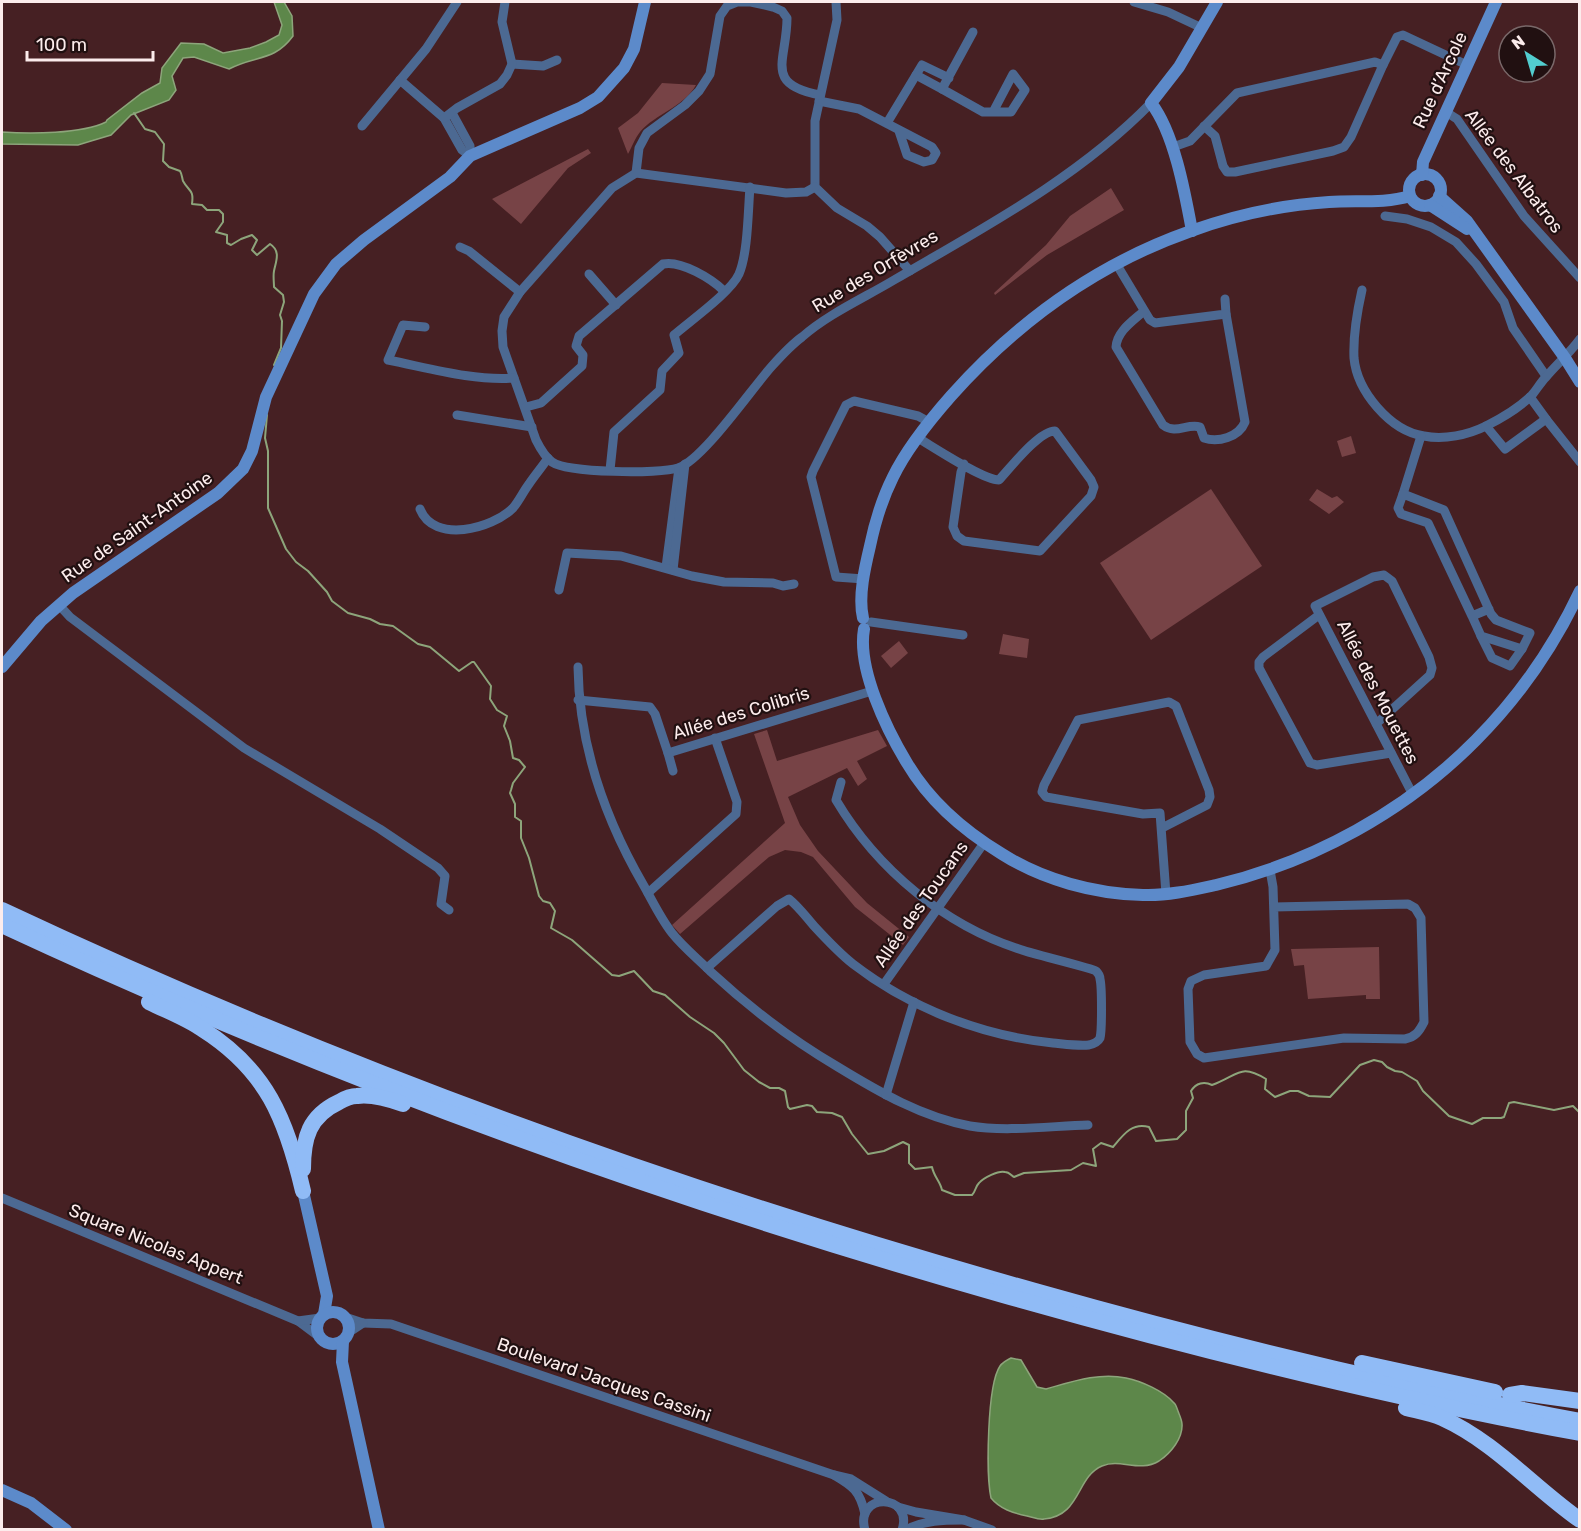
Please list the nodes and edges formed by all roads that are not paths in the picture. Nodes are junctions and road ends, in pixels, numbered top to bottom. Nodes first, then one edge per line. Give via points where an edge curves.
1 (457, 2) edge
2 (505, 2) edge
3 (645, 2) edge
4 (837, 2) edge
5 (1134, 2) edge
6 (1217, 2) edge
7 (1496, 2) edge
8 (1202, 28) junction
9 (973, 32) dead end
10 (557, 60) dead end
11 (512, 63) junction
12 (1383, 65) junction
13 (1467, 65) junction
14 (916, 75) junction
15 (948, 78) junction
16 (400, 80) junction
17 (942, 89) junction
18 (819, 98) junction
19 (1151, 103) junction
20 (993, 112) dead end
21 (1446, 112) junction
22 (448, 116) junction
23 (887, 123) junction
24 (362, 126) dead end
25 (1204, 126) junction
26 (899, 131) dead end
27 (1173, 147) junction
28 (470, 156) junction
29 (636, 173) junction
30 (1422, 175) junction
31 (750, 187) junction
32 (815, 187) junction
33 (1410, 196) junction
34 (1439, 196) junction
35 (1382, 200) junction
36 (1430, 205) junction
37 (1192, 231) junction
38 (1477, 237) junction
39 (460, 247) dead end
40 (1117, 265) junction
41 (909, 271) junction
42 (589, 274) dead end
43 (1580, 278) edge
44 (1362, 290) dead end
45 (724, 291) junction
46 (520, 292) junction
47 (1225, 299) dead end
48 (616, 305) junction
49 (1144, 311) junction
50 (1226, 314) junction
51 (425, 327) dead end
52 (1580, 339) edge
53 (1565, 358) junction
54 (1546, 376) junction
55 (514, 378) junction
56 (1580, 382) edge
57 (1530, 397) junction
58 (526, 407) junction
59 (457, 415) dead end
60 (1546, 419) junction
61 (929, 422) junction
62 (1486, 426) junction
63 (532, 427) junction
64 (1421, 436) junction
65 (918, 438) junction
66 (548, 458) junction
67 (1580, 462) edge
68 (964, 464) junction
69 (682, 466) junction
70 (610, 470) junction
71 (1403, 494) junction
72 (420, 509) dead end
73 (670, 569) junction
74 (864, 579) junction
75 (794, 584) dead end
76 (559, 590) dead end
77 (1580, 591) edge
78 (59, 605) junction
79 (1489, 609) junction
80 (1317, 610) junction
81 (1472, 616) junction
82 (866, 623) junction
83 (963, 635) dead end
84 (1481, 636) junction
85 (1522, 649) junction
86 (2, 667) edge
87 (578, 667) dead end
88 (872, 690) junction
89 (578, 700) junction
90 (1376, 724) junction
91 (715, 738) junction
92 (668, 753) junction
93 (1391, 753) junction
94 (673, 771) dead end
95 (841, 782) dead end
96 (1412, 793) junction
97 (1162, 828) junction
98 (984, 843) junction
99 (1270, 870) junction
100 (648, 893) junction
101 (1166, 894) junction
102 (1274, 907) junction
103 (938, 908) junction
104 (2, 910) edge
105 (449, 910) dead end
106 (2, 925) edge
107 (76, 960) junction
108 (707, 968) junction
109 (884, 984) junction
110 (914, 1002) junction
111 (886, 1095) junction
112 (479, 1124) junction
113 (1088, 1125) dead end
114 (303, 1191) junction
115 (2, 1198) edge
116 (327, 1296) junction
117 (341, 1315) junction
118 (322, 1316) junction
119 (298, 1321) junction
120 (363, 1323) junction
121 (1200, 1336) junction
122 (345, 1337) junction
123 (323, 1339) junction
124 (342, 1362) junction
125 (1310, 1376) junction
126 (1510, 1395) junction
127 (1580, 1401) edge
128 (1580, 1409) edge
129 (1580, 1421) edge
130 (1580, 1433) edge
131 (834, 1475) junction
132 (2, 1490) edge
133 (886, 1501) junction
134 (898, 1507) junction
135 (964, 1520) junction
136 (1580, 1520) edge
137 (864, 1521) edge
138 (66, 1530) edge
139 (379, 1530) edge
140 (857, 1530) edge
141 (904, 1530) edge
142 (992, 1530) edge

1 - 16 street
2 - 11 street via 502,22
3 - 28 street, Rue de Saint-Antoine via 634,49 624,68 598,97
4 - 18 street via 837,20
5 - 8 street
6 - 8 street, Rue des Orfèvres
7 - 13 street, Rue d’Arcole
8 - 19 street, Rue des Orfèvres
9 - 15 street
10 - 11 street via 543,66
11 - 22 street via 500,84
12 - 13 street via 1397,37 1403,35
12 - 25 street via 1375,62 1237,93
12 - 25 street via 1351,137 1344,147 1333,151 1227,172 1215,136
13 - 21 street, Rue d’Arcole
14 - 15 street via 922,65
14 - 17 street
14 - 23 street
15 - 17 street
16 - 22 street
16 - 24 street
17 - 20 street via 983,112
18 - 23 street via 859,109
18 - 29 street via 785,81 782,67 787,18 782,11 736,2 720,16 710,74 686,105 647,133 639,148
18 - 32 street
19 - 27 street via 1161,116
19 - 41 street, Rue des Orfèvres via 1068,174
21 - 30 street, Rue d’Arcole via 1423,162
21 - 43 street, Allée des Albatros via 1457,119 1524,216
22 - 28 street via 462,150
23 - 26 street
25 - 27 street via 1190,141
27 - 37 street
28 - 78 street, Rue de Saint-Antoine via 450,177 347,254 327,275 314,294 266,397 252,451 243,469 181,520
29 - 31 street
29 - 46 street via 612,188
30 - 33 street via 1411,182
30 - 34 street via 1437,180
31 - 32 street via 786,193 806,192
31 - 45 street via 743,259 738,276
32 - 41 street via 837,208 880,237
33 - 35 street
33 - 36 street via 1417,204
34 - 36 street
34 - 38 street via 1467,221
35 - 37 street via 1256,212
35 - 54 street via 1384,218 1407,219 1456,242 1504,302 1513,328
36 - 38 street
37 - 40 street
38 - 53 street
39 - 46 street
40 - 49 street
40 - 61 street via 1018,329 963,382
41 - 69 street, Rue des Orfèvres via 802,336 773,364 710,442
42 - 48 street
44 - 64 street via 1354,360 1360,383 1385,416
45 - 48 street via 716,282 671,262 663,264
45 - 70 street via 674,335 679,353 662,371 660,390 614,432
46 - 55 street via 504,317 502,331
47 - 50 street
48 - 58 street via 579,336 576,346 583,356 582,366 541,403
49 - 50 street via 1155,323
49 - 50 street via 1116,339 1116,347 1163,425 1170,430 1200,427 1204,438 1212,441 1234,435 1245,422
51 - 55 street via 403,326 388,360 462,374
52 - 53 street
53 - 54 street
53 - 56 street
54 - 57 street
55 - 58 street
57 - 60 street
57 - 62 street
58 - 63 street
59 - 63 street
60 - 62 street via 1505,449
60 - 67 street
61 - 65 street
61 - 74 street via 854,400 846,405 813,471 811,477 836,577
62 - 64 street via 1463,434
63 - 66 street
64 - 71 street
65 - 68 street
65 - 74 street via 883,500
66 - 70 street via 566,467
66 - 72 street via 513,508 490,522 463,531 450,530 424,518
68 - 68 street via 999,480 1040,437 1055,431 1094,487 1091,496 1040,551 964,541 953,527
69 - 70 street via 657,471
69 - 73 street
71 - 79 street via 1444,510
71 - 81 street via 1398,508 1401,514 1428,523
73 - 75 street via 724,582
73 - 76 street via 621,556 567,553
74 - 82 street via 862,611
77 - 96 street via 1533,672 1497,718 1466,750
78 - 86 street, Rue de Saint-Antoine
78 - 105 street via 244,748 438,868 445,876 441,904
79 - 81 street
79 - 85 street via 1496,620 1530,633
80 - 90 street, Allée des Mouettes
80 - 90 street via 1373,577 1384,575 1392,581 1432,669
80 - 93 street via 1259,662 1264,678 1310,763
81 - 84 street
82 - 83 street
82 - 88 street via 865,660
84 - 85 street
84 - 85 street via 1492,658 1510,666
87 - 89 street
88 - 91 street, Allée des Colibris
88 - 98 street via 914,775 935,801
89 - 92 street, Allée des Colibris via 650,707
89 - 100 street via 591,762 616,836
90 - 93 street, Allée des Mouettes
91 - 92 street, Allée des Colibris
91 - 100 street via 737,802 736,814
92 - 94 street
93 - 96 street, Allée des Mouettes
95 - 103 street via 836,800 848,819 894,873
96 - 99 street via 1364,826
97 - 97 street via 1160,813 1143,814 1057,799 1042,792 1078,720 1169,702 1176,706 1210,797 1207,805
97 - 101 street
98 - 101 street via 1023,866 1064,882 1129,894
98 - 103 street, Allée des Toucans
99 - 101 street
99 - 102 street
100 - 108 street via 672,933
102 - 102 street via 1275,950 1266,966 1204,975 1191,981 1190,1042 1197,1054 1204,1058 1344,1038 1405,1039 1420,1030 1424,1022 1421,918 1415,908 1407,904
103 - 109 street, Allée des Toucans
103 - 110 street via 1008,946 1097,972 1100,1037 1088,1045 1021,1039 969,1025
104 - 121 highway via 256,1022 577,1146 894,1250
106 - 107 highway
107 - 112 highway
107 - 114 highway via 86,971 200,1027 242,1060 280,1114 293,1147
108 - 109 street via 789,899 853,964
108 - 111 street via 786,1034
109 - 110 street
110 - 111 street
111 - 113 street via 970,1126
112 - 114 highway via 467,1126 372,1096 348,1098 328,1107 312,1125 303,1150
112 - 125 highway via 846,1249 1073,1315
114 - 116 street
115 - 119 street, Square Nicolas Appert
116 - 117 street
116 - 118 street
117 - 118 street via 330,1312
117 - 120 street, Boulevard Jacques Cassini
117 - 122 street via 349,1326
118 - 119 street
118 - 123 street via 316,1329
119 - 123 street, Square Nicolas Appert
120 - 122 street
120 - 131 street, Boulevard Jacques Cassini via 391,1324
121 - 126 highway via 1214,1332
121 - 129 highway
122 - 123 street via 337,1344
122 - 124 street
123 - 124 street
124 - 139 street
125 - 130 highway
125 - 136 highway via 1321,1384 1440,1417 1464,1429 1491,1446
126 - 127 highway via 1522,1393
126 - 128 highway
131 - 133 street, Boulevard Jacques Cassini via 851,1479
131 - 137 street, Boulevard Jacques Cassini via 856,1490
132 - 138 street via 31,1503
133 - 134 street, Boulevard Jacques Cassini
133 - 137 street via 873,1504
134 - 135 street
134 - 141 street
135 - 141 street via 936,1520
135 - 142 street
137 - 140 street

